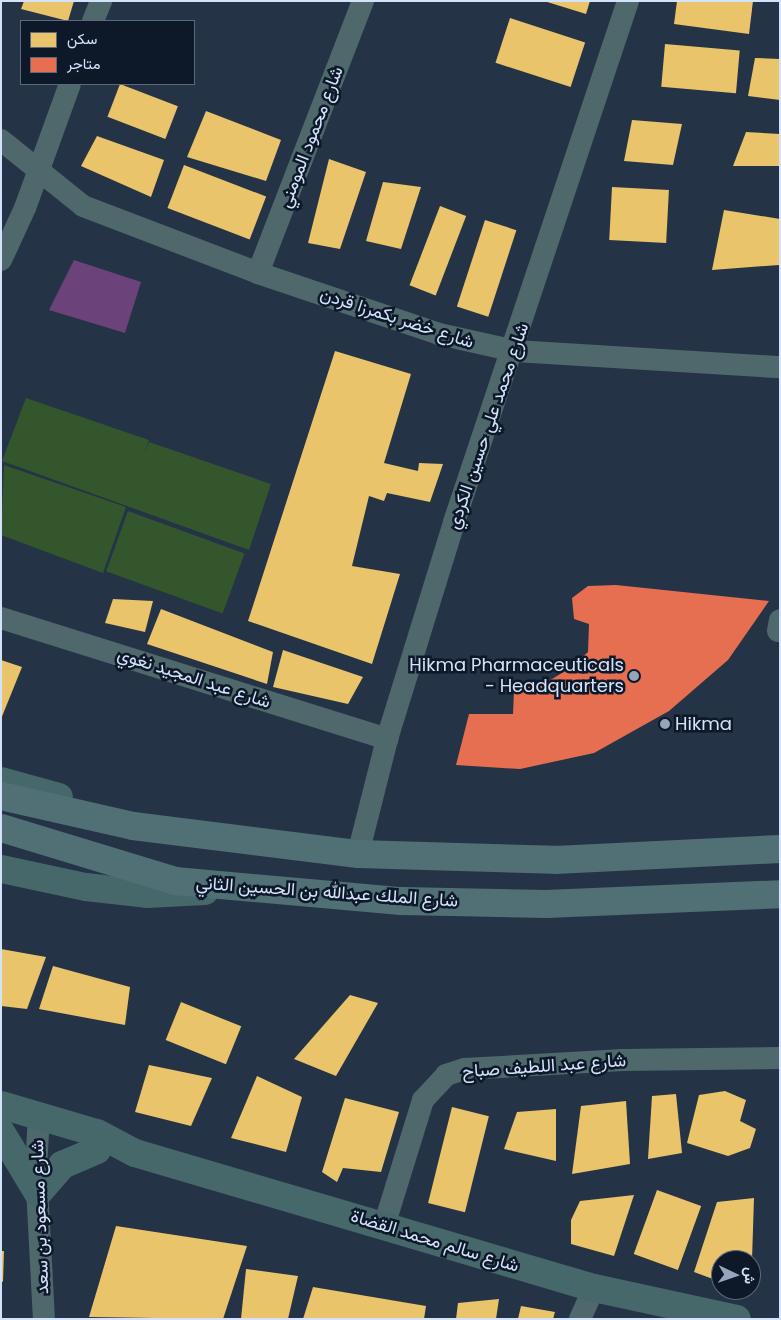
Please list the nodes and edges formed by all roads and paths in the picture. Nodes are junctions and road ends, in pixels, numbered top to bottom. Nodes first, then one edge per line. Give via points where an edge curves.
1 (101, 1) edge
2 (363, 1) edge
3 (628, 1) edge
4 (93, 20) edge
5 (70, 85) edge
6 (1, 140) edge
7 (38, 173) junction
8 (1, 260) edge
9 (258, 273) junction
10 (515, 351) junction
11 (779, 366) edge
12 (1, 618) edge
13 (387, 739) junction
14 (1, 781) edge
15 (1, 796) edge
16 (1, 828) edge
17 (217, 840) junction
18 (780, 849) edge
19 (358, 854) junction
20 (1, 869) edge
21 (235, 887) junction
22 (780, 894) edge
23 (780, 1058) edge
24 (1, 1105) edge
25 (1, 1124) edge
26 (37, 1124) junction
27 (1, 1132) edge
28 (98, 1150) junction
29 (135, 1153) junction
30 (38, 1193) junction
31 (384, 1226) junction
32 (594, 1288) junction
33 (44, 1319) edge
34 (580, 1319) edge
35 (737, 1319) edge

1 - 4 street
2 - 9 street, شارع محمود المومني
3 - 10 street, شارع محمد علي حسين الكردي
5 - 7 street
6 - 7 street, شارع خضر بكمرزا قردن
7 - 8 street
7 - 9 street, شارع خضر بكمرزا قردن via 83,206
9 - 10 street, شارع خضر بكمرزا قردن via 439,334
10 - 11 street, شارع خضر بكمرزا قردن
10 - 13 street, شارع محمد علي حسين الكردي via 454,522
12 - 13 street, شارع عبد المجيد نغوي
13 - 19 street, شارع محمد علي حسين الكردي
14 - 17 street
15 - 17 highway via 58,812
16 - 21 highway, شارع الملك عبدالله بن الحسين الثاني via 175,881
17 - 19 highway
18 - 19 highway via 556,860
20 - 21 street via 86,887 147,894
21 - 22 highway, شارع الملك عبدالله بن الحسين الثاني via 401,901 546,904
23 - 31 street, شارع عبد اللطيف صباح via 613,1060 465,1069 446,1075 423,1100
24 - 26 street, شارع سالم محمد القضاة
25 - 26 street, شارع سالم محمد القضاة
26 - 28 street, شارع سالم محمد القضاة
26 - 29 street, شارع سالم محمد القضاة via 97,1133
26 - 30 street, شارع مسعود بن سعد
27 - 30 street
28 - 29 street, شارع سالم محمد القضاة
28 - 30 street via 62,1165
29 - 31 street, شارع سالم محمد القضاة
30 - 33 street, شارع مسعود بن سعد
31 - 32 street, شارع سالم محمد القضاة
32 - 34 street
32 - 35 street, شارع سالم محمد القضاة

